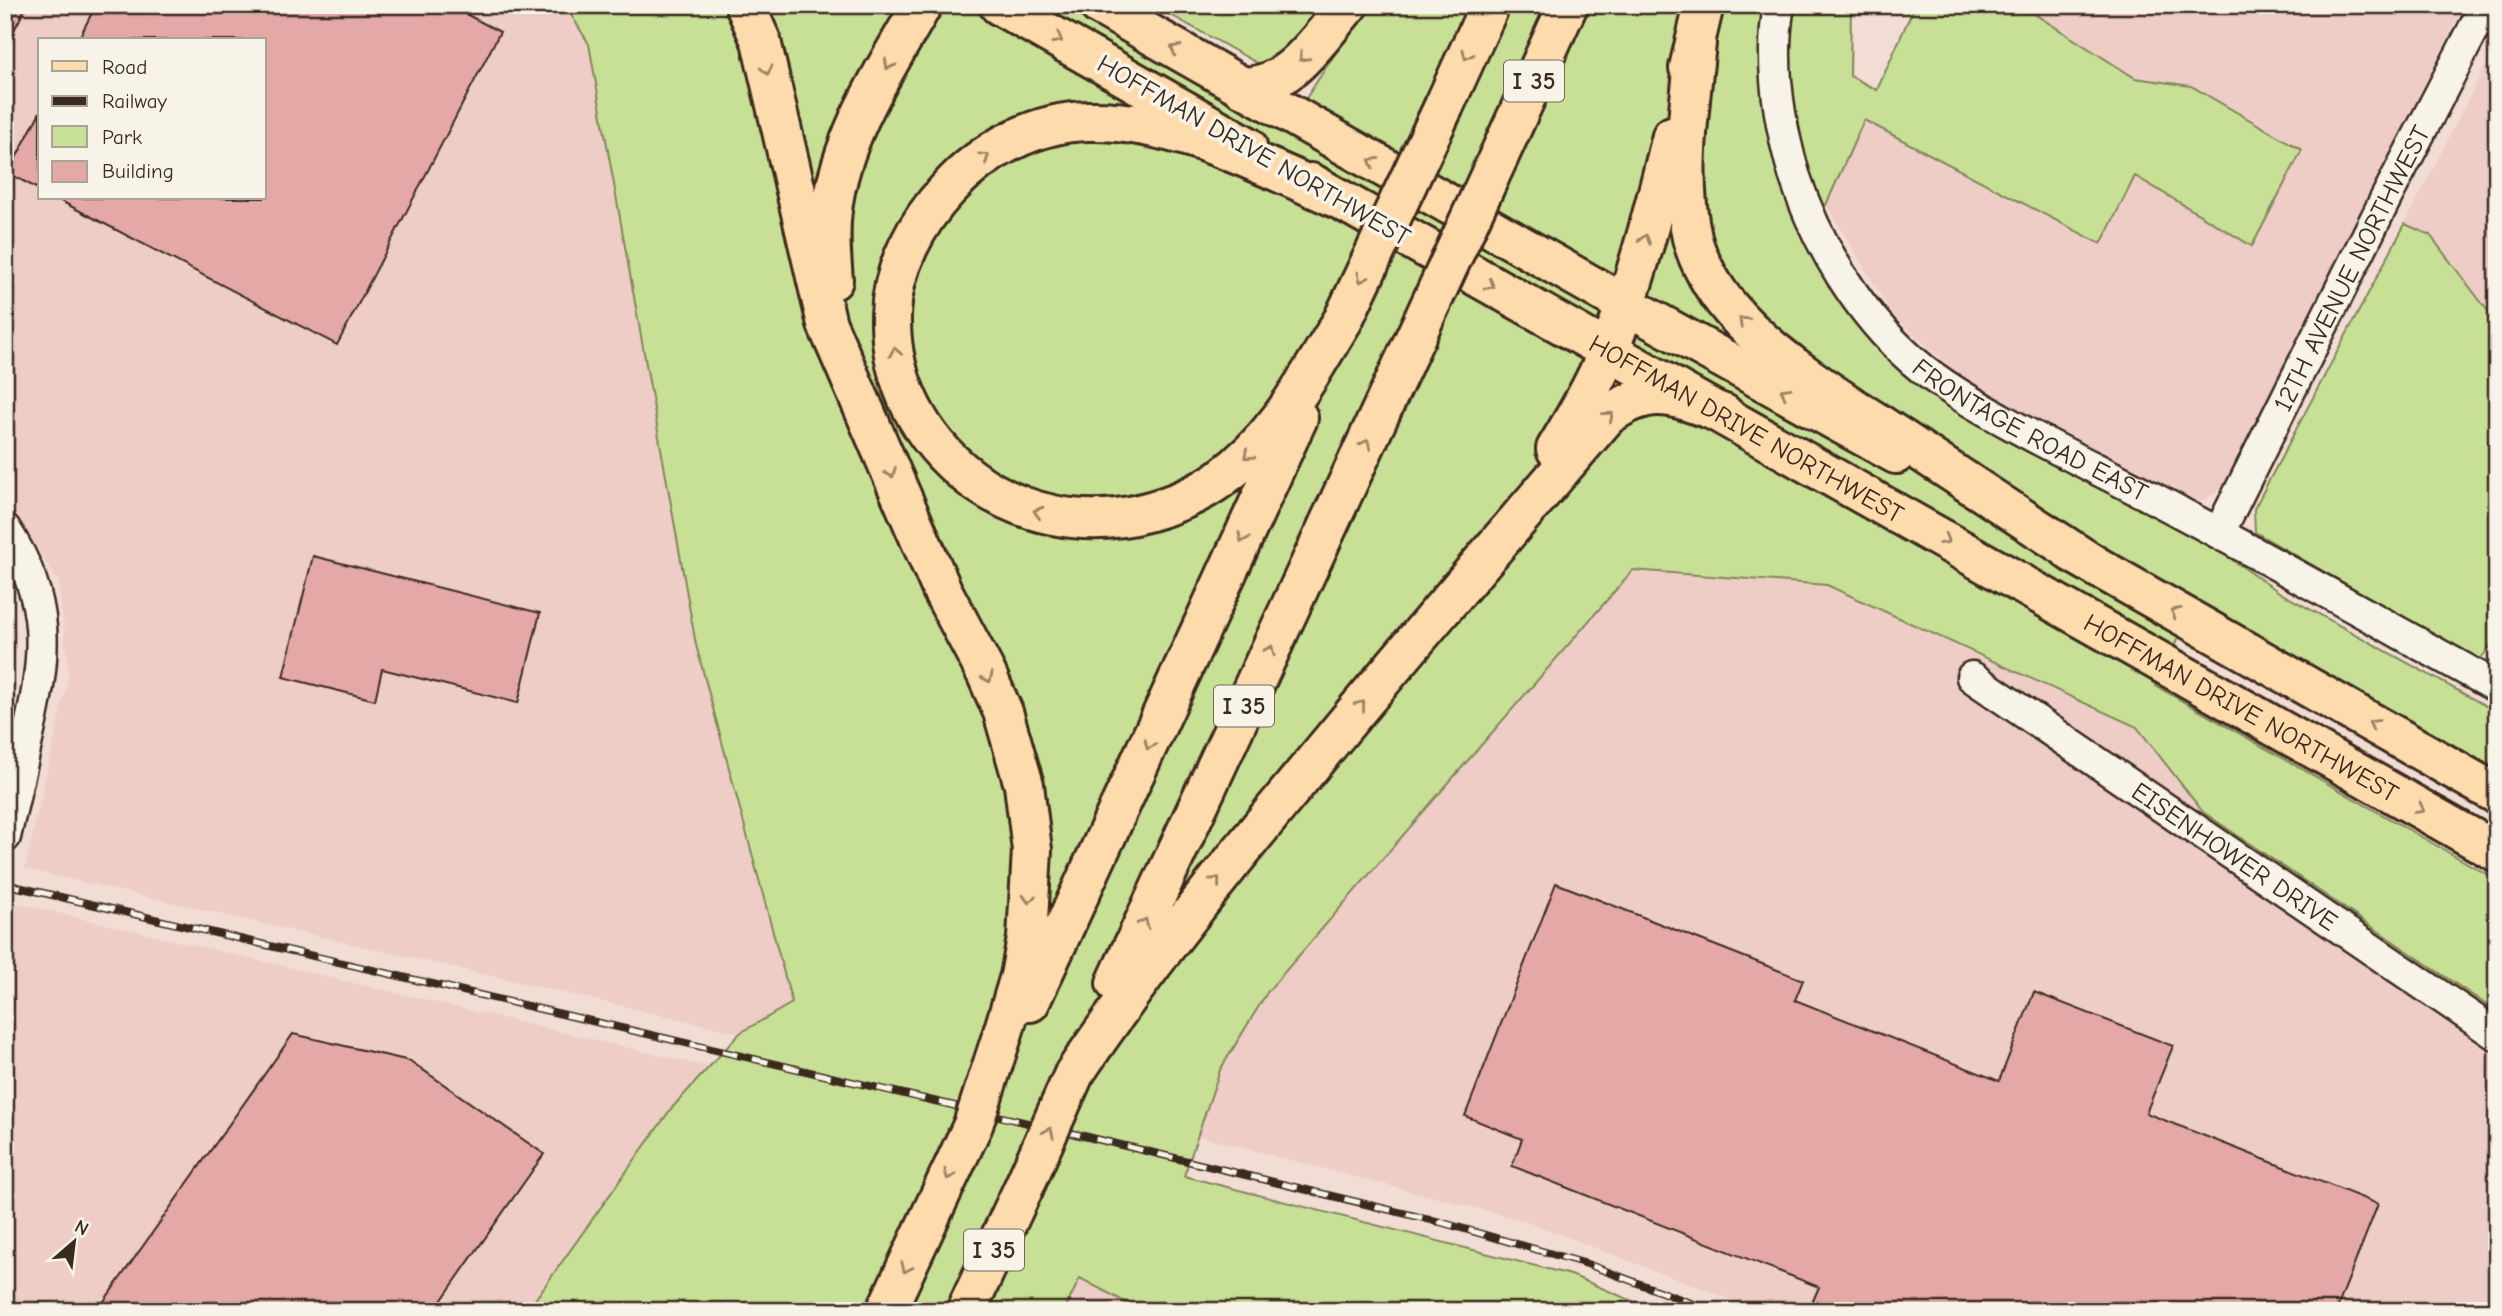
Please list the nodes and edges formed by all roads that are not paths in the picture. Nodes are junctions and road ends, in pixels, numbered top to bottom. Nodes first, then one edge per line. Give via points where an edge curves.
1 (745, 5) edge
2 (922, 5) edge
3 (999, 5) edge
4 (1099, 5) edge
5 (1348, 5) edge
6 (1490, 5) edge
7 (1568, 5) edge
8 (1704, 5) edge
9 (1779, 5) edge
10 (2486, 5) edge
11 (1696, 43) junction
12 (1242, 87) junction
13 (1339, 199) junction
14 (1625, 304) junction
15 (1343, 320) junction
16 (1608, 351) junction
17 (1724, 414) junction
18 (868, 418) junction
19 (5, 529) edge
20 (2219, 533) junction
21 (2100, 569) junction
22 (1467, 577) junction
23 (1972, 677) dead end
24 (2497, 687) edge
25 (2497, 794) edge
26 (5, 837) edge
27 (2497, 852) edge
28 (2497, 1035) edge
29 (1006, 1040) junction
30 (1074, 1074) junction
31 (886, 1311) edge
32 (966, 1311) edge

1 -> 18 main road via 761,41 827,324
2 -> 18 main road via 844,153 832,212 834,283
3 -> 13 main road, HOFFMAN DRIVE NORTHWEST
12 -> 4 main road, HOFFMAN DRIVE NORTHWEST
5 -> 12 main road via 1279,79 1256,88
6 -> 15 main road, I 35, bridge
30 -> 7 main road, I 35, bridge
8 - 11 main road
9 - 20 street, FRONTAGE ROAD EAST via 1774,51 1778,106 1804,206 1835,263 1884,333 1914,362 1974,404
10 - 20 street, 12TH AVENUE NORTHWEST
14 -> 11 main road
21 -> 11 main road via 1830,392 1729,308 1692,240 1687,203 1685,175
14 -> 12 main road, HOFFMAN DRIVE NORTHWEST
15 -> 13 main road via 1285,416 1220,479 1163,508 1101,521 1038,513 979,485 953,464 931,438 900,379 891,314 906,252 939,198 988,153 1052,126 1088,121 1178,134
13 -> 16 main road, HOFFMAN DRIVE NORTHWEST
14 - 16 main road
21 -> 14 main road, HOFFMAN DRIVE NORTHWEST
15 -> 29 main road, I 35
16 - 17 main road, HOFFMAN DRIVE NORTHWEST
16 - 22 main road via 1550,458
22 -> 17 main road via 1606,415 1650,395 1674,397
17 -> 27 main road, HOFFMAN DRIVE NORTHWEST
18 -> 29 main road via 942,590 1003,712 1024,785 1031,850 1027,938
19 - 26 street via 34,587 43,643 38,689
20 - 24 street, FRONTAGE ROAD EAST
25 -> 21 main road, HOFFMAN DRIVE NORTHWEST
30 -> 22 main road via 1167,943
23 - 28 street, EISENHOWER DRIVE
29 -> 31 main road, I 35, bridge via 973,1125
32 -> 30 main road, I 35, bridge

